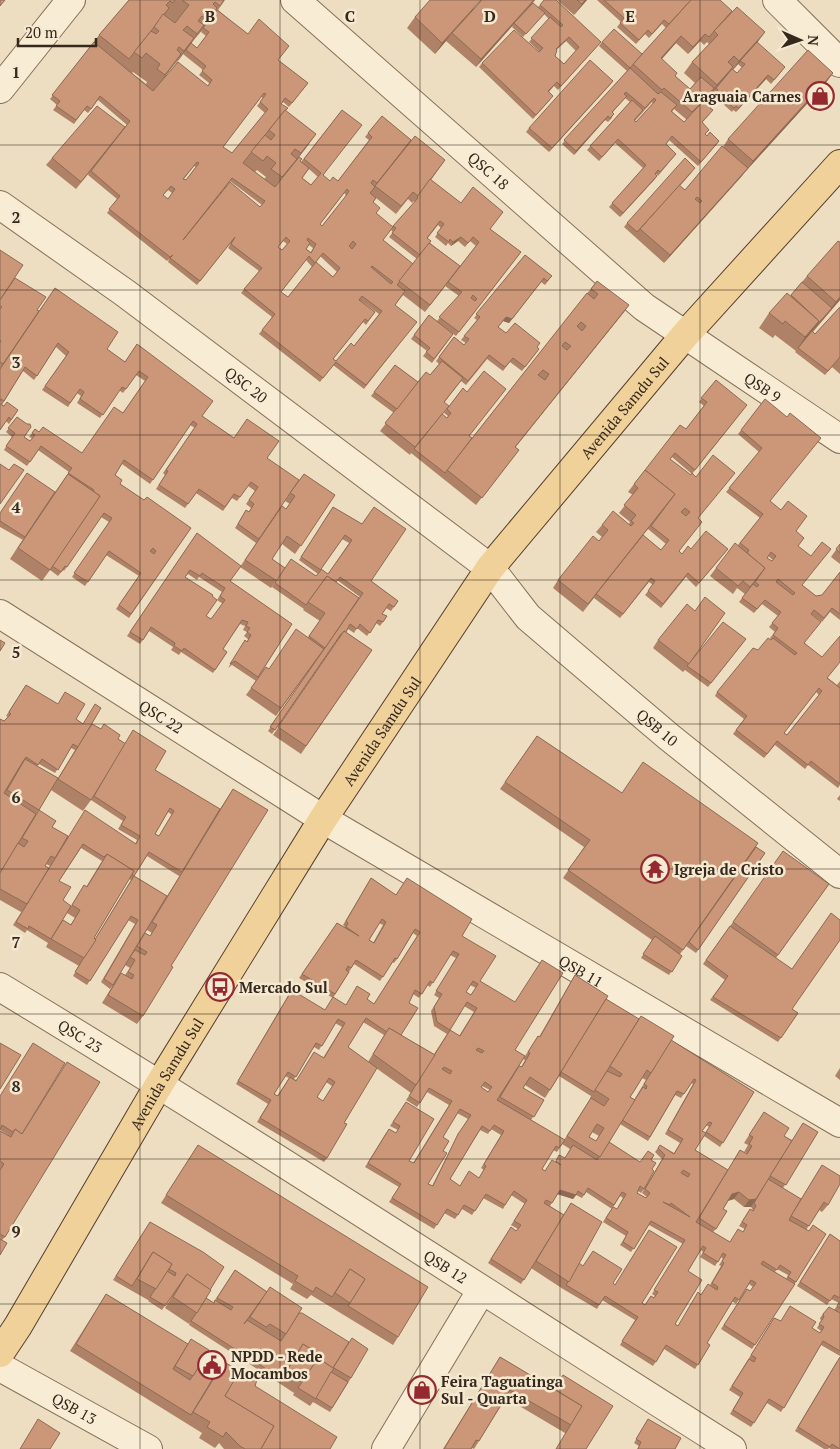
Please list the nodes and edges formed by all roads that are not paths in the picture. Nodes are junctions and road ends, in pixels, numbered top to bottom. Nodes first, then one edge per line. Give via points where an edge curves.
1 (70, 0) edge
2 (296, 0) edge
3 (777, 0) edge
4 (840, 63) edge
5 (0, 89) edge
6 (840, 164) edge
7 (0, 205) edge
8 (685, 335) junction
9 (840, 439) edge
10 (490, 568) junction
11 (0, 614) edge
12 (323, 819) junction
13 (840, 874) edge
14 (0, 987) edge
15 (160, 1084) junction
16 (840, 1123) edge
17 (481, 1291) junction
18 (0, 1353) edge
19 (0, 1367) edge
20 (148, 1449) edge
21 (386, 1449) edge
22 (732, 1449) edge

1 - 5 street
2 - 8 street, QSC 18 via 608,276 644,307
3 - 4 street
6 - 8 main road, Avenida Samdu Sul
7 - 10 street, QSC 20 via 125,292
8 - 9 street, QSB 9
8 - 10 main road, Avenida Samdu Sul
10 - 12 main road, Avenida Samdu Sul
10 - 13 street, QSB 10 via 528,617 669,737
11 - 12 street, QSC 22
12 - 15 main road, Avenida Samdu Sul
12 - 16 street, QSB 11
14 - 15 street, QSC 23
15 - 17 street, QSB 12
15 - 18 main road, Avenida Samdu Sul
17 - 21 street
17 - 22 street, QSB 12
19 - 20 street, QSB 13

